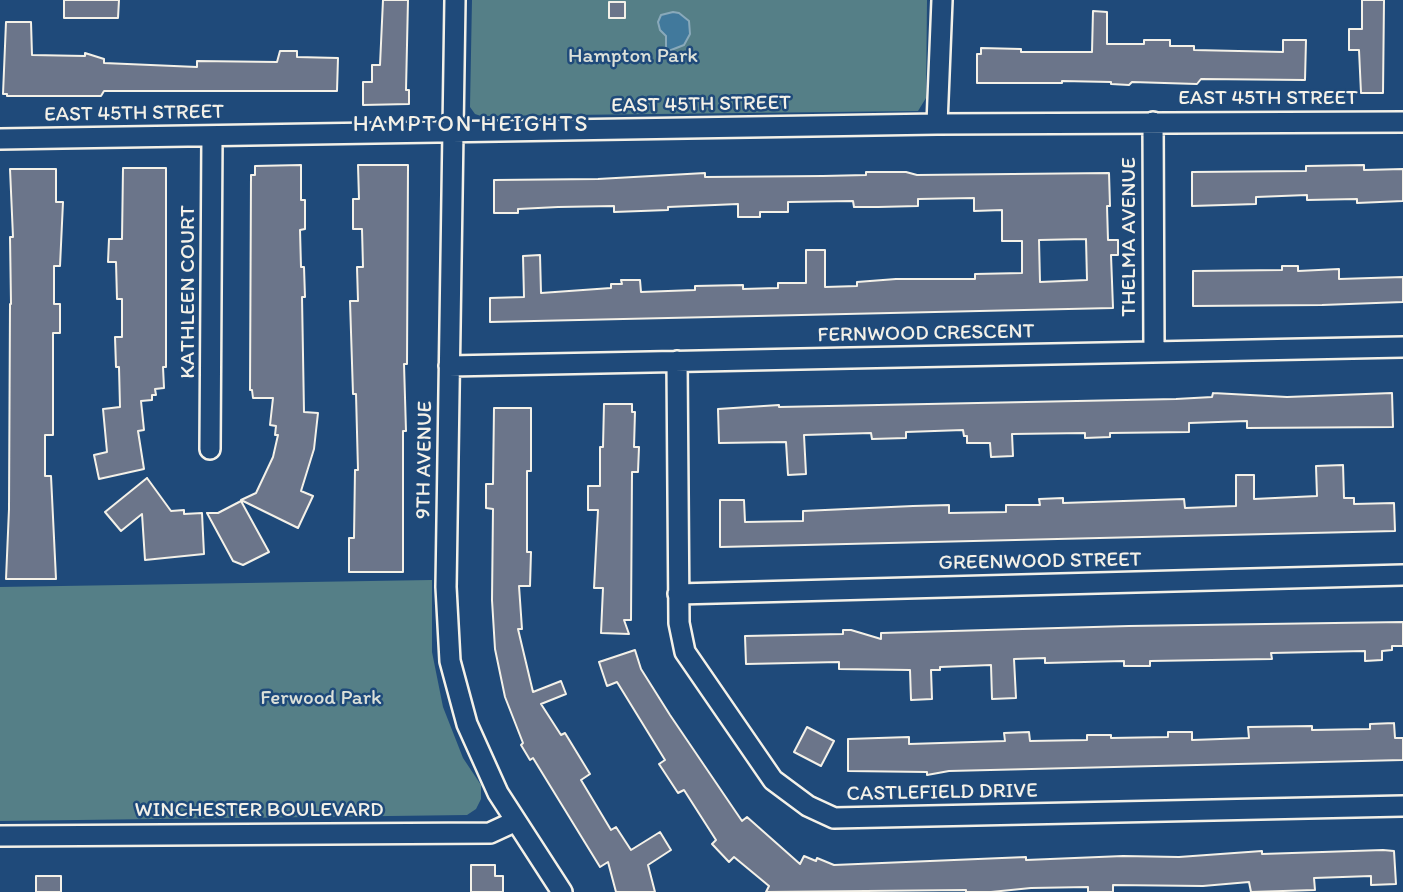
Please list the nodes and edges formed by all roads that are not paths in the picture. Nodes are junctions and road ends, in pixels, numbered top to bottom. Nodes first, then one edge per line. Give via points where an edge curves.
1 (455, 0) edge
2 (942, 0) edge
3 (1153, 122) junction
4 (1403, 122) edge
5 (937, 124) junction
6 (454, 133) junction
7 (212, 136) junction
8 (0, 139) edge
9 (1403, 347) edge
10 (1154, 352) junction
11 (677, 361) junction
12 (449, 366) junction
13 (210, 449) dead end
14 (1403, 575) edge
15 (678, 594) junction
16 (1403, 806) edge
17 (516, 821) junction
18 (0, 836) edge
19 (562, 892) edge

1 - 6 street, 9TH AVENUE
2 - 5 street
3 - 4 street, EAST 45TH STREET
3 - 5 street, EAST 45TH STREET
3 - 10 street, THELMA AVENUE
5 - 6 street, EAST 45TH STREET
6 - 7 street, EAST 45TH STREET
6 - 12 street, 9TH AVENUE
7 - 8 street, EAST 45TH STREET
7 - 13 street, KATHLEEN COURT
9 - 10 street, FERNWOOD CRESCENT
10 - 11 street, FERNWOOD CRESCENT
11 - 12 street, FERNWOOD CRESCENT
11 - 15 street, CASTLEFIELD DRIVE
12 - 17 street, 9TH AVENUE via 446,587 450,661 467,724
14 - 15 street, GREENWOOD STREET
15 - 16 street, CASTLEFIELD DRIVE via 685,652 773,780 808,806 834,818
17 - 18 street, WINCHESTER BOULEVARD via 490,833
17 - 19 street, 9TH AVENUE

